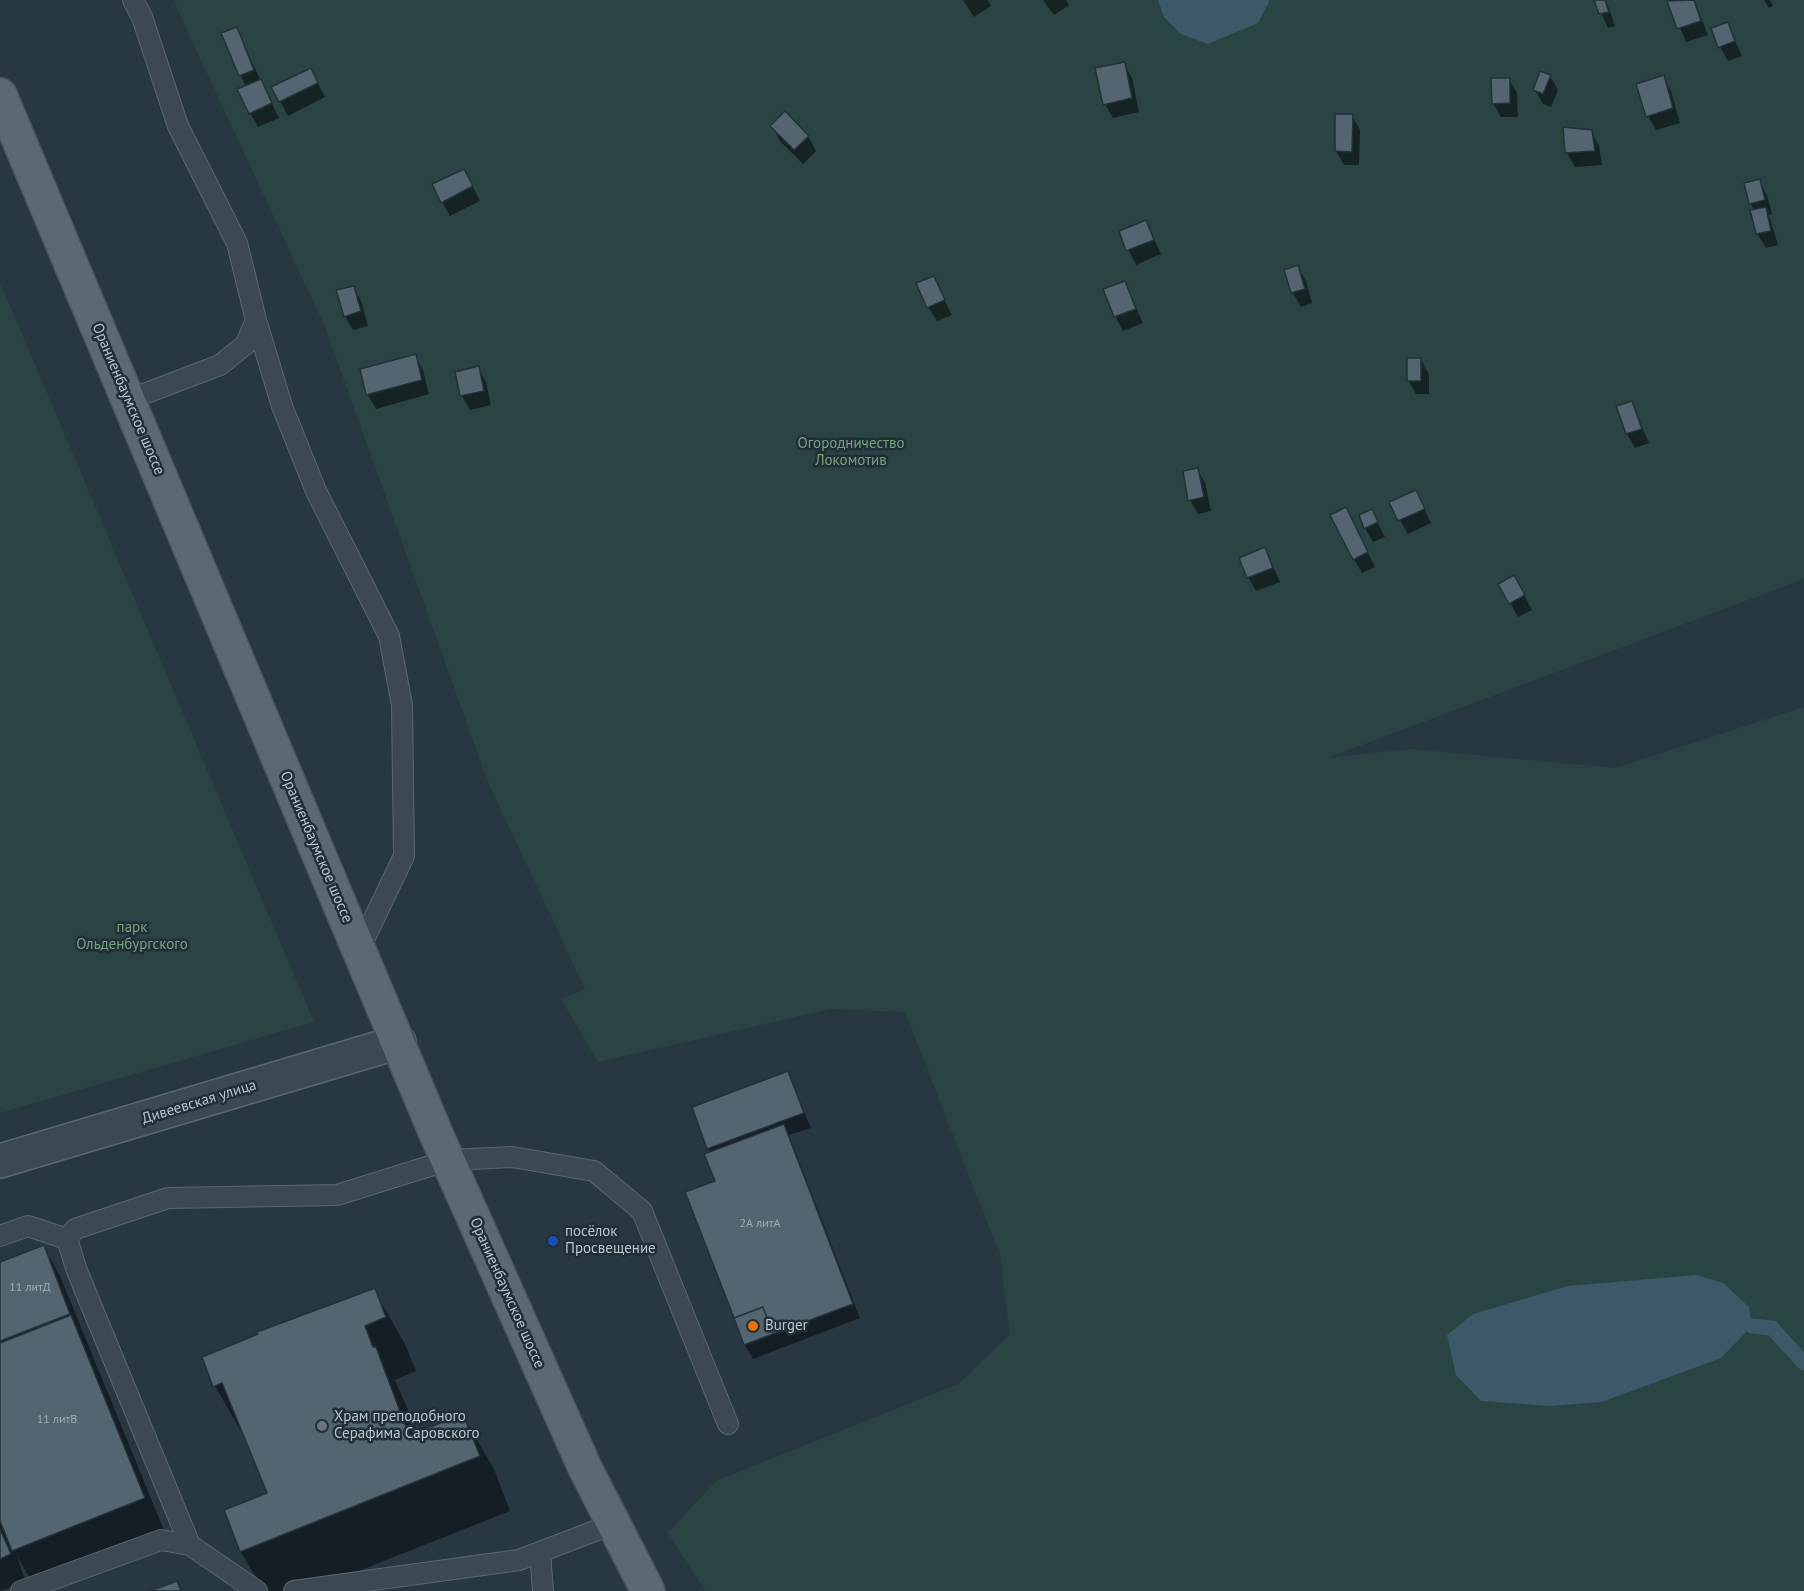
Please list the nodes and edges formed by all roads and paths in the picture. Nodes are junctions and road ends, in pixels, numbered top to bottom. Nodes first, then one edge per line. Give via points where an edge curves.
1 (133, 0) edge
2 (0, 95) edge
3 (256, 320) junction
4 (128, 400) junction
5 (359, 950) junction
6 (399, 1042) junction
7 (449, 1160) junction
8 (0, 1161) edge
9 (0, 1236) edge
10 (67, 1239) junction
11 (728, 1424) dead end
12 (613, 1524) junction
13 (190, 1545) junction
14 (540, 1552) junction
15 (21, 1591) edge
16 (257, 1591) edge
17 (294, 1591) edge
18 (543, 1591) edge
19 (648, 1591) edge

1 - 3 lane via 178,126 237,243
2 - 4 main road, Ораниенбаумское шоссе
3 - 4 lane via 246,344 220,364
3 - 5 lane via 282,406 316,491 389,636 402,705 404,856
4 - 5 main road, Ораниенбаумское шоссе
5 - 6 main road, Ораниенбаумское шоссе
6 - 7 main road, Ораниенбаумское шоссе
6 - 8 street, Дивеевская улица
7 - 10 lane via 337,1195 168,1198 75,1228
7 - 11 lane via 512,1157 594,1172 642,1211
7 - 12 main road, Ораниенбаумское шоссе
9 - 10 lane via 28,1226
10 - 13 lane
12 - 14 lane
12 - 19 main road, Ораниенбаумское шоссе
13 - 15 lane via 161,1540
13 - 16 lane
14 - 17 lane via 519,1560
14 - 18 lane

